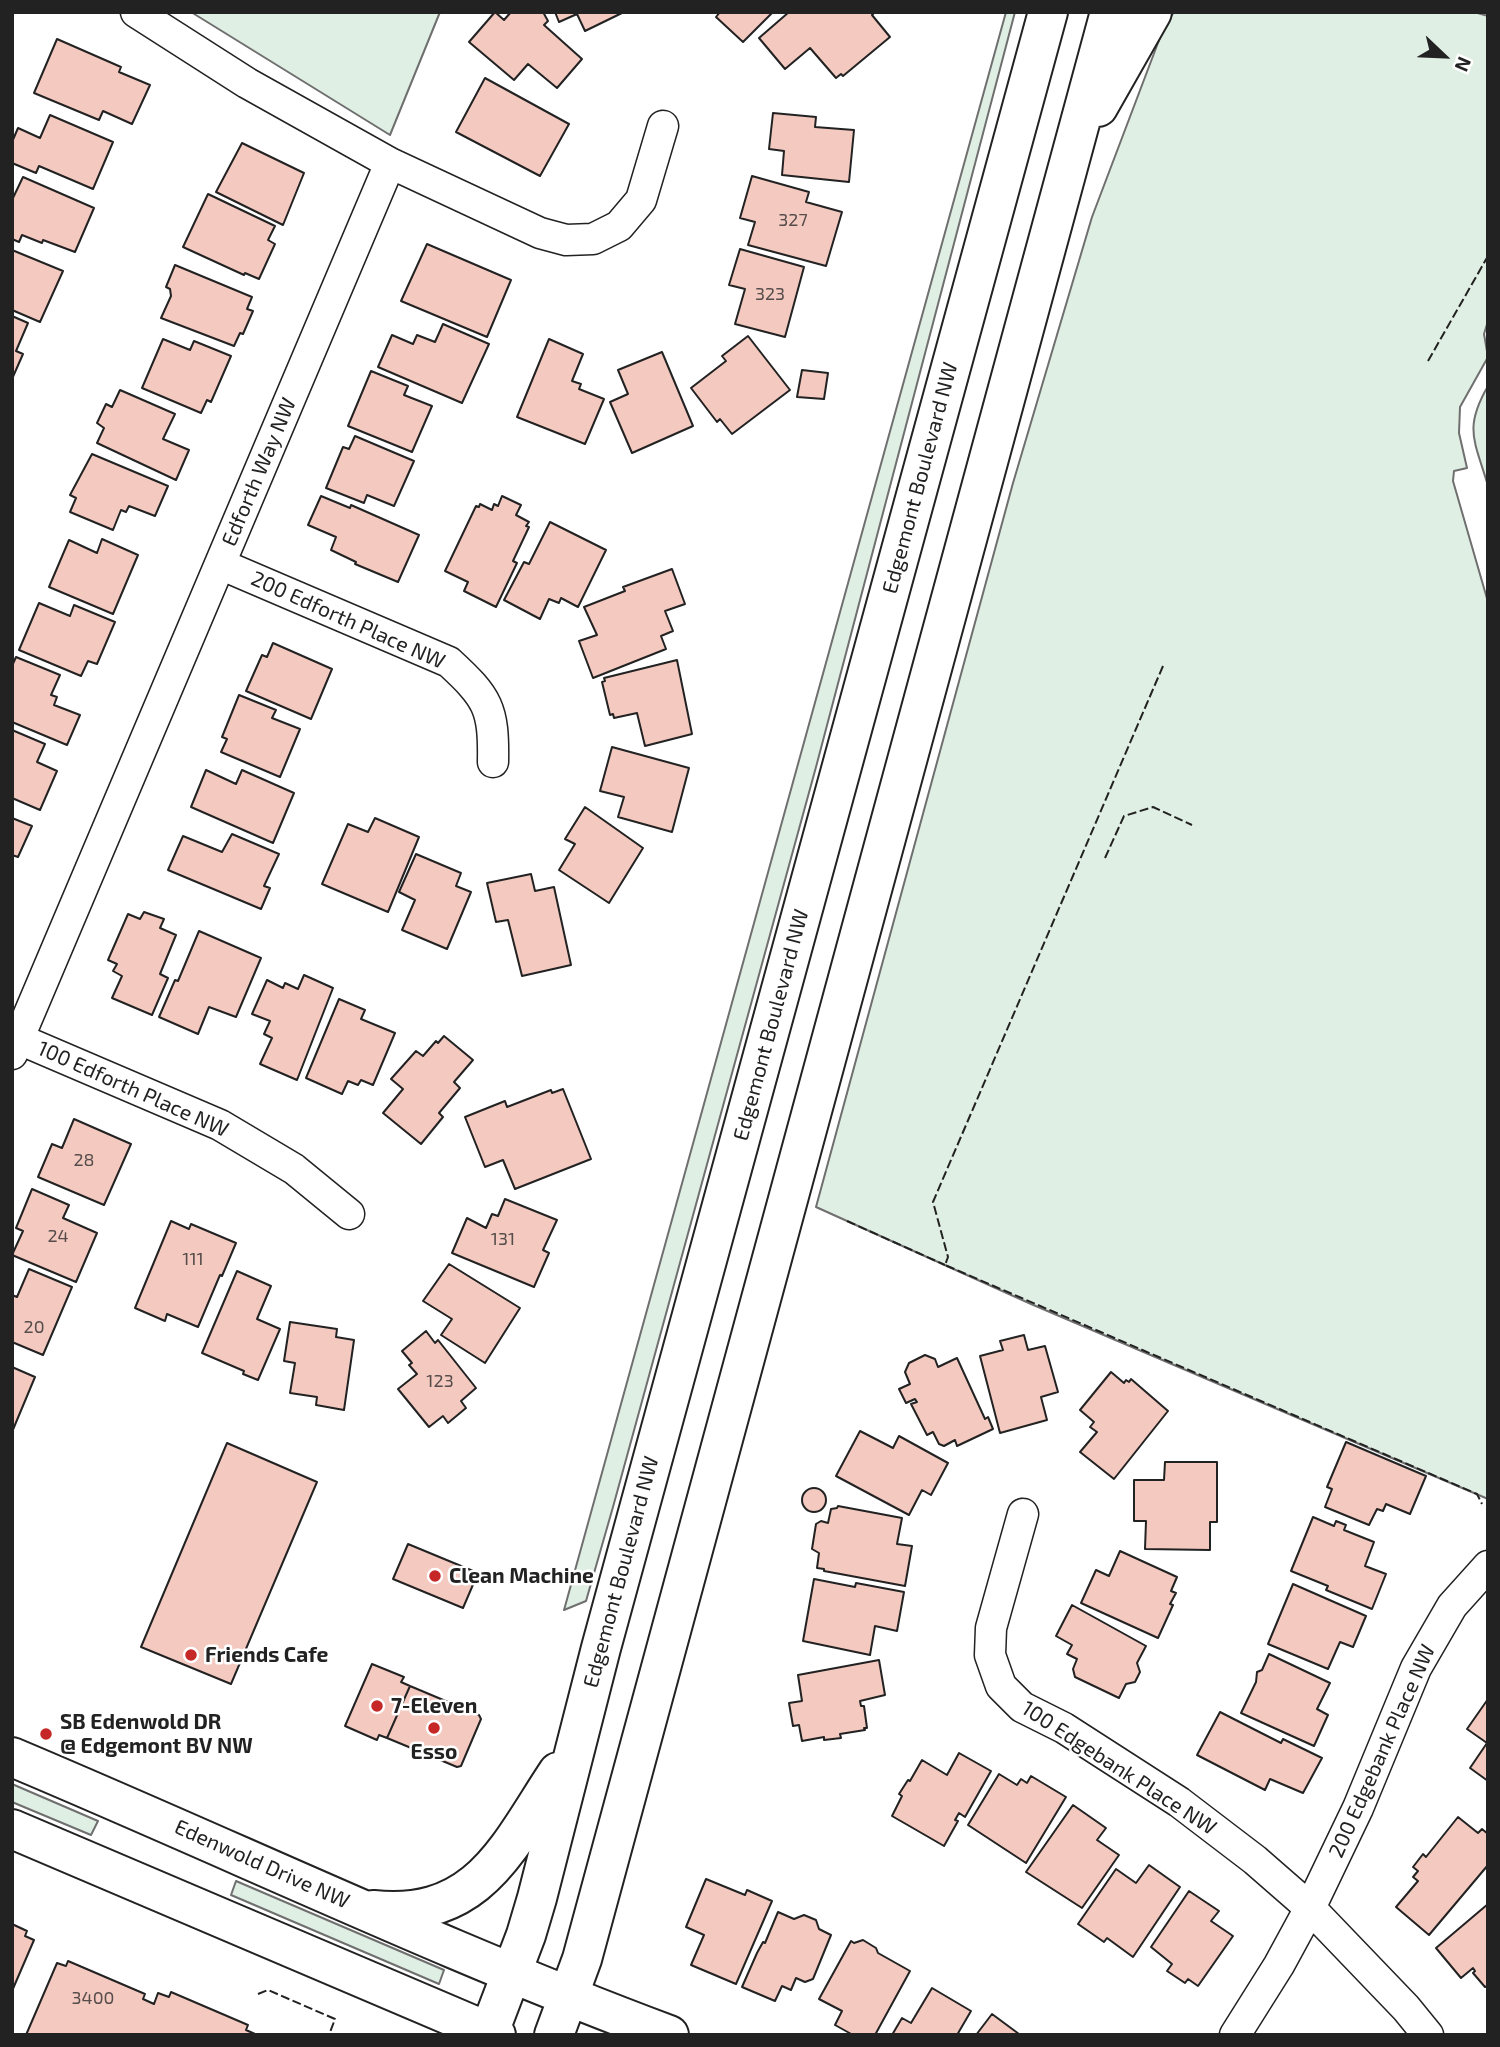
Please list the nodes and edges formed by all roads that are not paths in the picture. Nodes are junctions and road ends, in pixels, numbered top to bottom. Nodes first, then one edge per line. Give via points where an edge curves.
1 (136, 12) edge
2 (1048, 12) edge
3 (1110, 12) edge
4 (1152, 12) edge
5 (663, 126) dead end
6 (1070, 154) junction
7 (390, 163) junction
8 (220, 564) junction
9 (493, 762) dead end
10 (15, 1046) edge
11 (349, 1213) dead end
12 (1023, 1514) dead end
13 (1488, 1566) edge
14 (573, 1749) junction
15 (12, 1757) edge
16 (12, 1829) edge
17 (1310, 1908) junction
18 (364, 1909) junction
19 (511, 1973) junction
20 (567, 1996) junction
21 (491, 2034) edge
22 (554, 2035) edge
23 (669, 2035) edge
24 (1235, 2035) edge
25 (1428, 2035) edge

1 - 7 street via 258,89
2 - 14 main road, Edgemont Boulevard NW
3 - 6 main road
4 - 6 main road
5 - 7 street via 641,200 620,226 593,239 566,240 540,233
6 - 20 main road via 582,1959
7 - 8 street, Edforth Way NW
8 - 9 street, 200 Edforth Place NW via 449,662 486,703 494,727
8 - 10 street, Edforth Way NW
10 - 11 street, 100 Edforth Place NW via 220,1125 294,1169
12 - 17 street, 100 Edgebank Place NW via 991,1628 990,1655 1001,1686 1022,1707 1064,1728 1179,1802
13 - 17 street, 200 Edgebank Place NW via 1452,1606 1416,1668 1358,1808
14 - 18 main road via 499,1860 475,1886 417,1909
14 - 19 main road, Edgemont Boulevard NW via 537,1898
15 - 18 main road, Edenwold Drive NW
16 - 21 main road
17 - 24 street, 200 Edgebank Place NW
17 - 25 street, 100 Edgebank Place NW
18 - 19 main road, Edenwold Drive NW
19 - 20 main road, Edenwold Drive NW
19 - 21 main road, Edgemont Boulevard NW
20 - 22 main road
20 - 23 main road, Edenwold Drive NW

